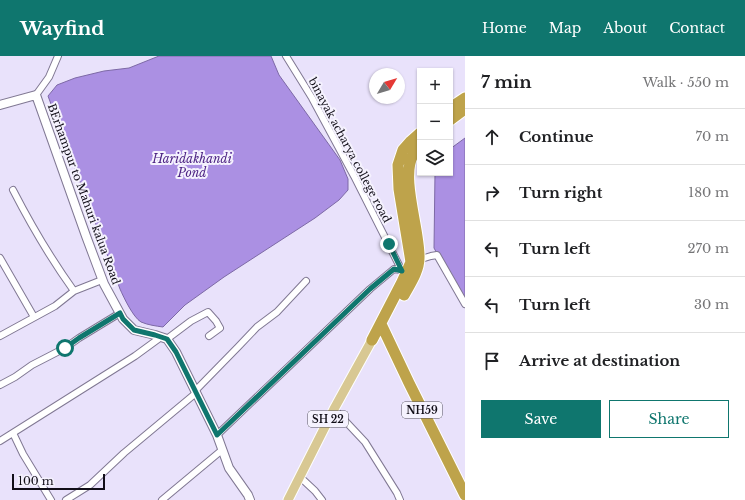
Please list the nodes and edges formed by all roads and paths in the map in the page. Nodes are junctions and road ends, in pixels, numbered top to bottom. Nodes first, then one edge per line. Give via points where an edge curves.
1 (58, 56) edge
2 (286, 56) edge
3 (36, 94) junction
4 (465, 98) edge
5 (0, 105) edge
6 (453, 106) edge
7 (465, 108) edge
8 (453, 118) edge
9 (417, 136) edge
10 (417, 149) edge
11 (13, 190) dead end
12 (0, 258) edge
13 (409, 268) junction
14 (102, 280) junction
15 (306, 281) dead end
16 (74, 291) junction
17 (465, 304) edge
18 (120, 313) junction
19 (34, 317) junction
20 (379, 333) junction
21 (0, 336) edge
22 (209, 336) dead end
23 (164, 338) junction
24 (0, 385) edge
25 (195, 392) junction
26 (334, 409) junction
27 (12, 433) junction
28 (217, 435) junction
29 (0, 441) edge
30 (222, 450) junction
31 (300, 477) junction
32 (462, 482) edge
33 (465, 495) edge
34 (51, 500) edge
35 (66, 500) edge
36 (162, 500) edge
37 (250, 500) edge
38 (288, 500) edge
39 (322, 500) edge
40 (400, 500) edge
41 (461, 500) edge

1 - 3 street via 49,77
2 - 13 street, binayak acharya college road
3 - 5 street, BErhampur to Mahuri kalua Road
3 - 14 street, BErhampur to Mahuri kalua Road
4 - 6 highway
7 - 8 highway
9 - 13 highway via 403,150 398,165
10 - 13 highway via 412,155 408,174 417,236
11 - 16 street via 29,222
12 - 19 street
13 - 17 street via 437,255
13 - 20 highway
13 - 20 highway via 418,268
13 - 28 street via 394,269 370,289
14 - 16 street
14 - 18 street, BErhampur to Mahuri kalua Road
15 - 25 street via 277,312 257,327
16 - 19 street via 55,306
18 - 23 street, BErhampur to Mahuri kalua Road via 134,330
18 - 24 street
19 - 21 street
20 - 26 main road, SH 22
20 - 32 highway, NH59
20 - 41 highway, NH59
22 - 23 street via 220,328 208,312
23 - 25 street via 176,352
23 - 27 street
25 - 28 street
25 - 35 street via 90,485
26 - 31 main road, SH 22
26 - 40 street via 365,442
27 - 29 street
27 - 34 street
28 - 30 street
30 - 36 street
30 - 37 street via 229,468
31 - 38 main road, SH 22
31 - 39 street
32 - 33 highway, NH59

